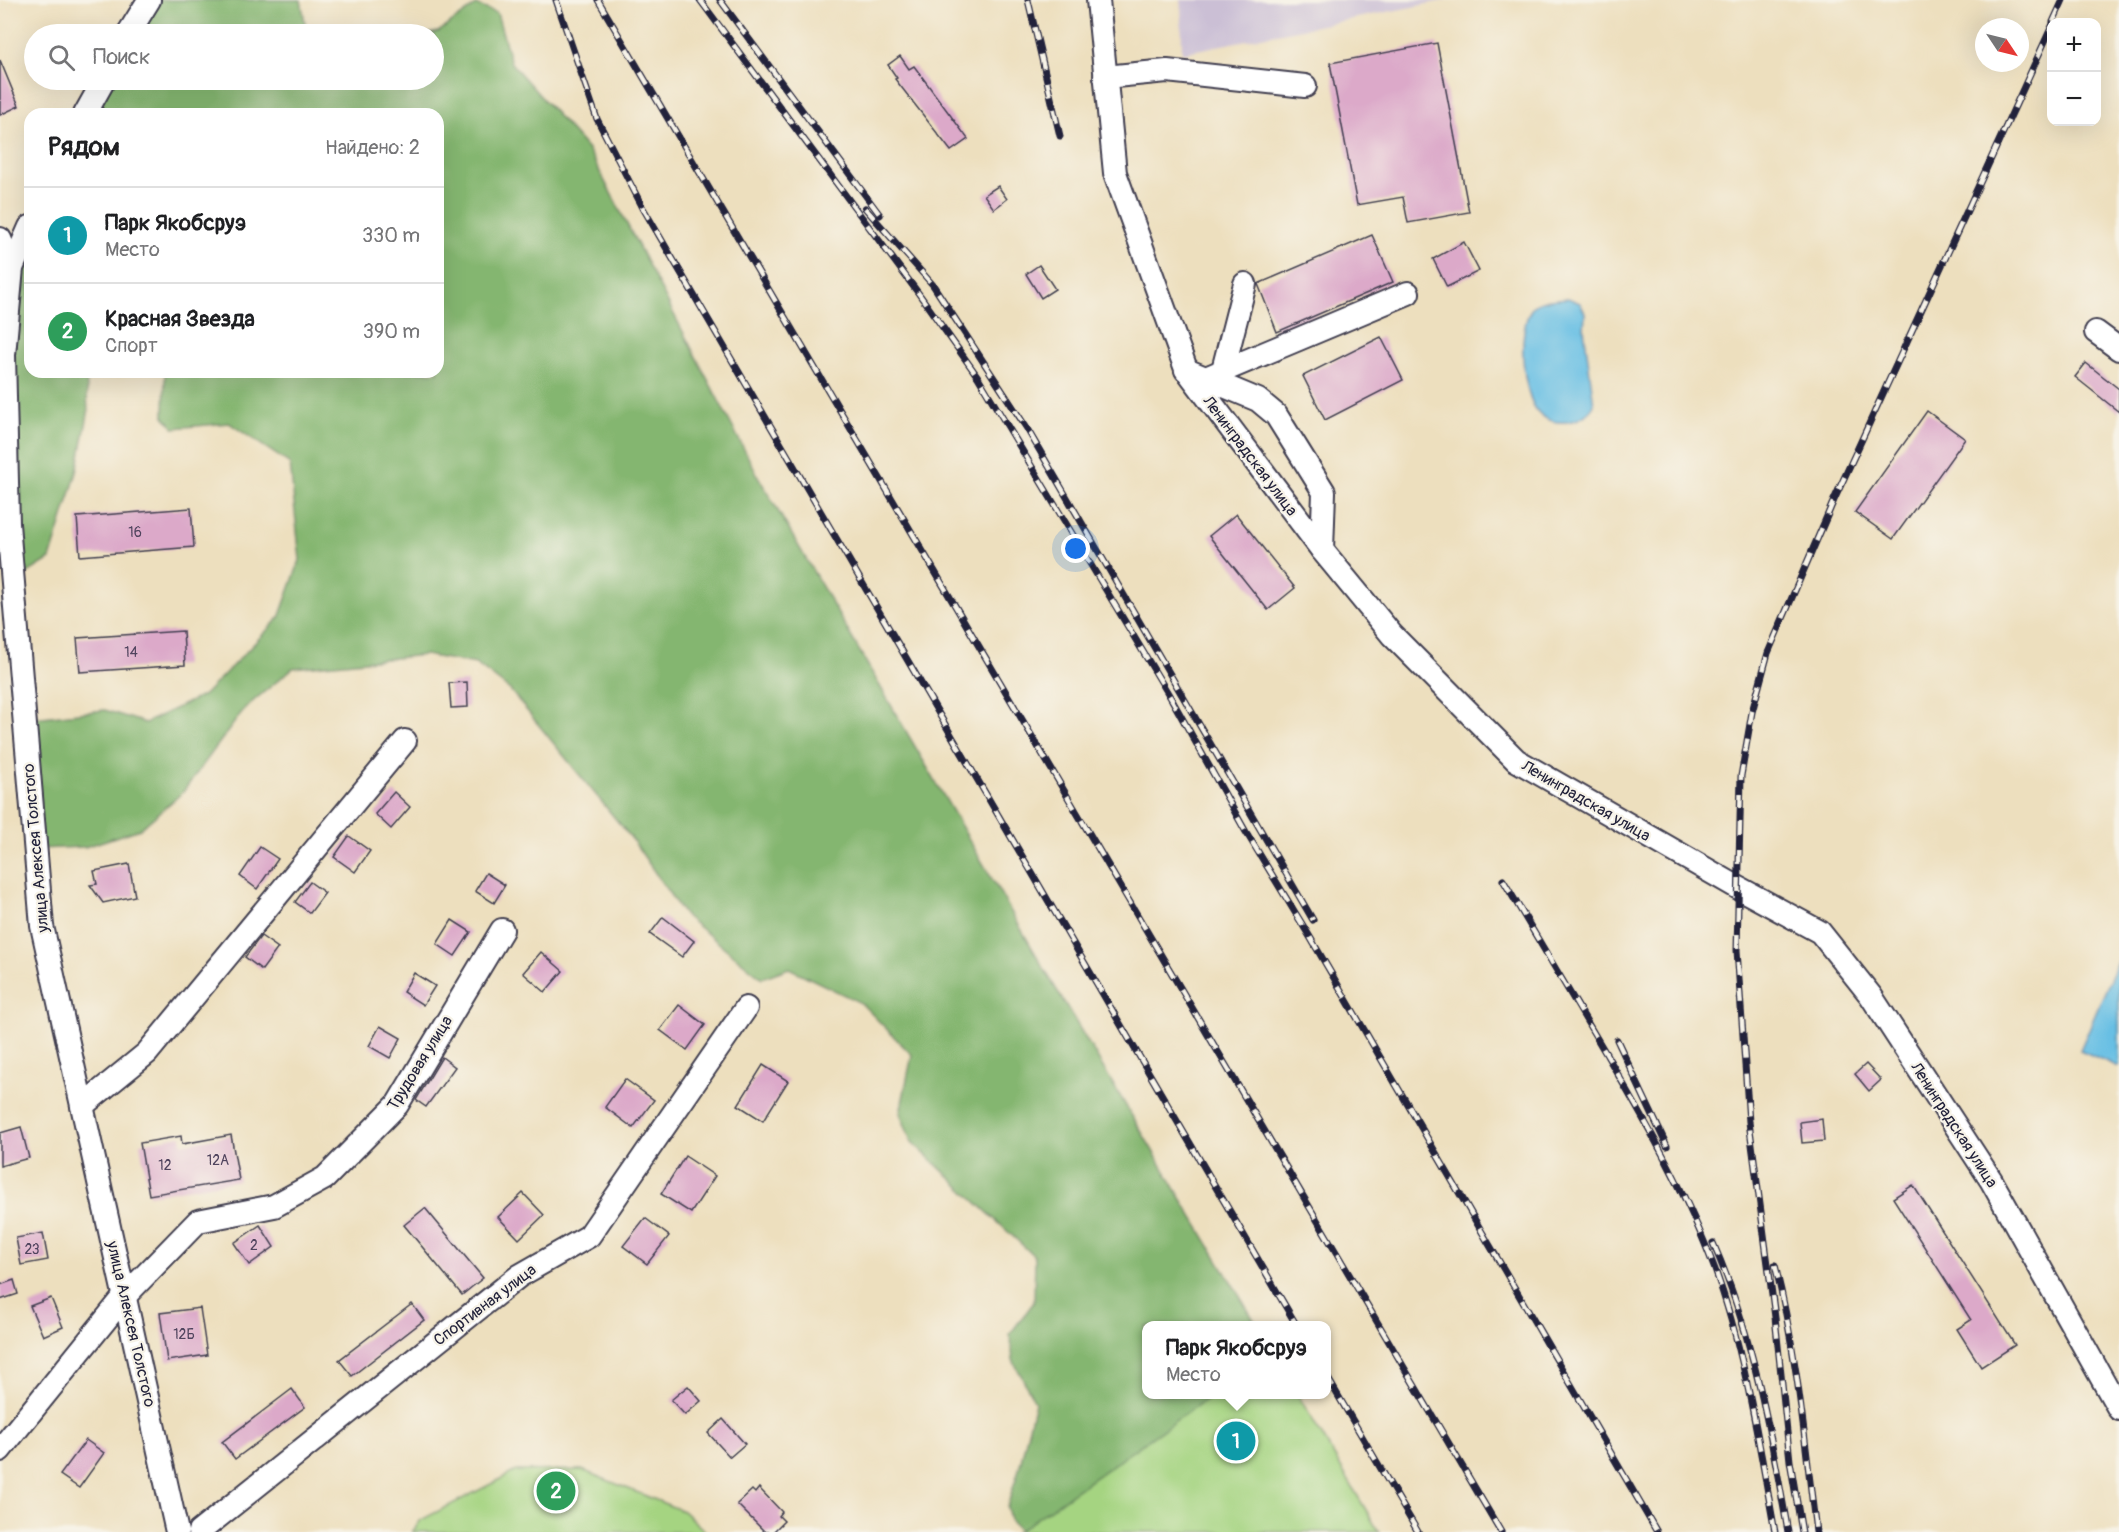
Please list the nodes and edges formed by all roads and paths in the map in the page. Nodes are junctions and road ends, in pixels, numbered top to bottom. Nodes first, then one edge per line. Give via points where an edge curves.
1 (149, 0) edge
2 (1098, 0) edge
3 (134, 24) edge
4 (1105, 77) junction
5 (1305, 86) dead end
6 (98, 90) edge
7 (88, 108) edge
8 (0, 239) edge
9 (24, 241) edge
10 (12, 268) junction
11 (1245, 284) dead end
12 (1408, 293) dead end
13 (2096, 332) dead end
14 (2119, 349) edge
15 (1205, 372) junction
16 (4, 525) edge
17 (1322, 550) junction
18 (405, 741) dead end
19 (502, 930) dead end
20 (746, 1008) dead end
21 (82, 1106) junction
22 (124, 1297) junction
23 (2119, 1409) edge
24 (0, 1450) edge
25 (177, 1532) edge
26 (199, 1532) edge

1 - 3 street
2 - 4 street, Ленинградская улица
4 - 5 street via 1167,71
4 - 15 street, Ленинградская улица via 1115,172
6 - 7 street
8 - 10 street
9 - 10 street, улица Алексея Толстого
10 - 16 street, улица Алексея Толстого via 4,355
11 - 15 street
12 - 15 street
13 - 14 street
15 - 17 street, Ленинградская улица
15 - 17 street via 1258,400 1276,415 1324,492
16 - 21 street, улица Алексея Толстого via 42,926
17 - 23 street, Ленинградская улица via 1392,635 1516,760 1820,932 1871,996 1991,1180
18 - 21 street via 147,1053
19 - 22 street, Трудовая улица via 397,1105 325,1178 274,1206 198,1221
20 - 26 street, Спортивная улица via 589,1236 519,1276
21 - 22 street, улица Алексея Толстого
22 - 24 street, Трудовая улица
22 - 25 street, улица Алексея Толстого

